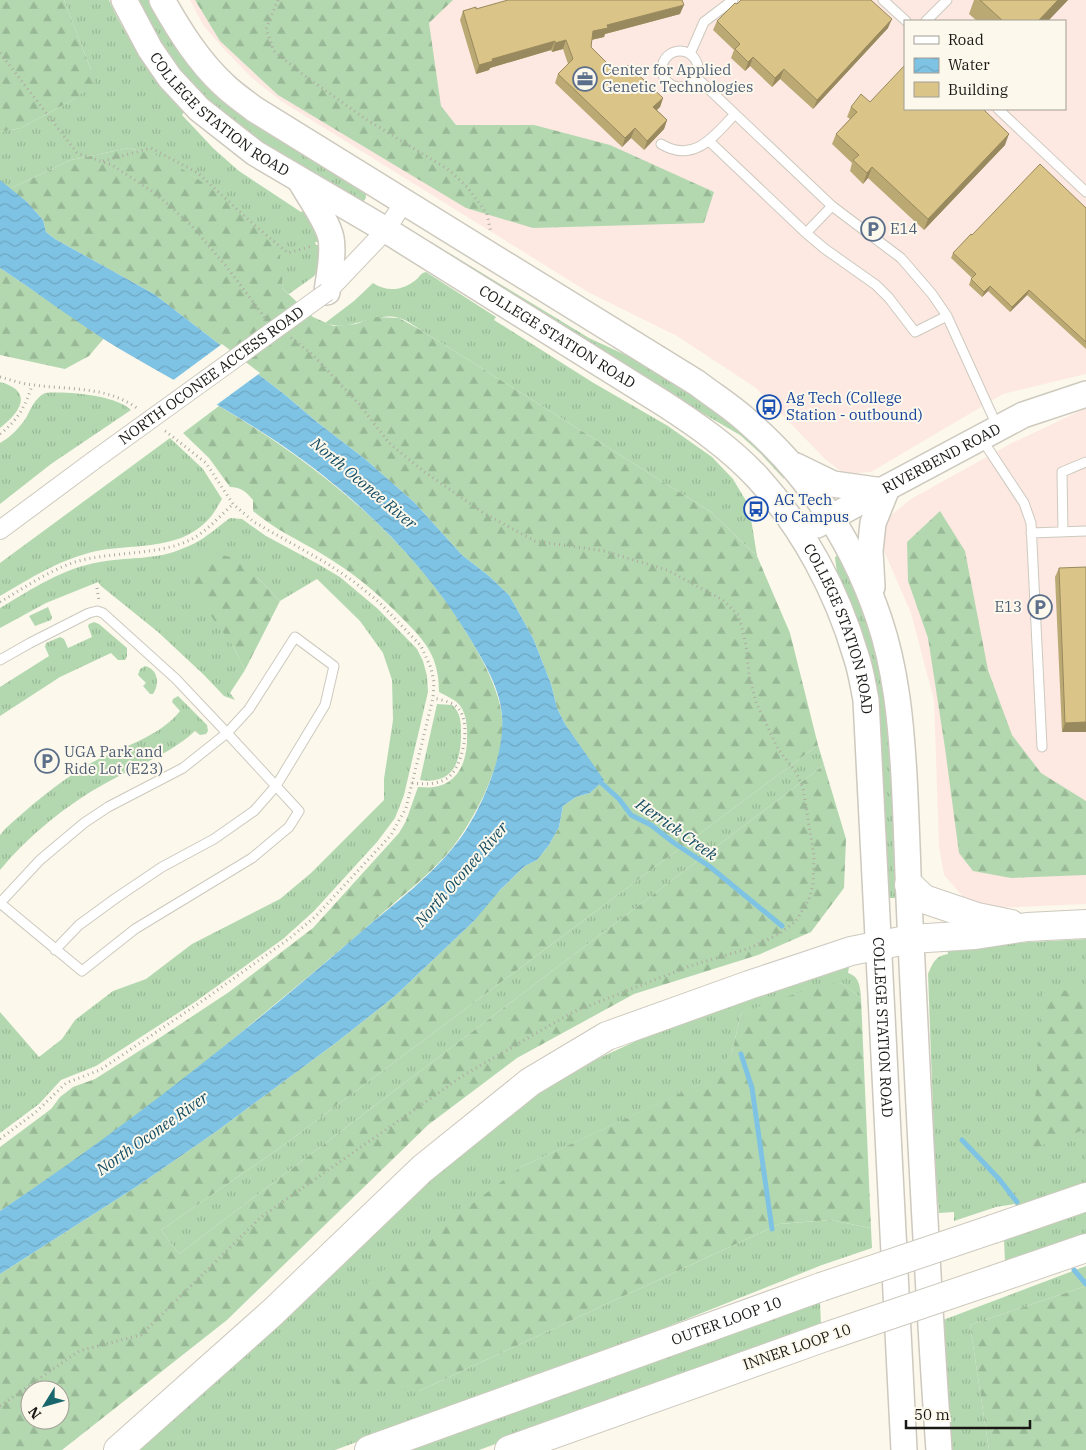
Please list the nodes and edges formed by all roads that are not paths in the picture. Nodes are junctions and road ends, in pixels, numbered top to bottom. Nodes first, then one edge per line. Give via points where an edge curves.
1 (124, 0) edge
2 (162, 0) edge
3 (733, 0) edge
4 (883, 0) edge
5 (947, 0) edge
6 (905, 20) edge
7 (927, 20) edge
8 (690, 54) junction
9 (696, 76) junction
10 (999, 110) edge
11 (735, 114) junction
12 (709, 141) junction
13 (661, 144) dead end
14 (298, 178) junction
15 (1086, 192) edge
16 (404, 202) junction
17 (832, 206) junction
18 (386, 230) junction
19 (806, 233) junction
20 (327, 292) junction
21 (947, 316) junction
22 (1086, 394) edge
23 (989, 433) junction
24 (1086, 462) edge
25 (789, 463) junction
26 (885, 489) junction
27 (832, 517) junction
28 (0, 530) edge
29 (1086, 531) edge
30 (1063, 532) junction
31 (1031, 533) junction
32 (801, 535) junction
33 (872, 602) junction
34 (0, 660) edge
35 (227, 734) junction
36 (1042, 747) dead end
37 (276, 786) junction
38 (909, 885) junction
39 (1086, 924) edge
40 (1027, 927) junction
41 (910, 939) junction
42 (878, 945) junction
43 (54, 950) junction
44 (1086, 1197) edge
45 (1086, 1248) edge
46 (118, 1450) edge
47 (369, 1450) edge
48 (509, 1450) edge
49 (904, 1450) edge
50 (939, 1450) edge

1 - 14 main road, COLLEGE STATION ROAD via 160,64 199,109 255,152
2 - 16 main road, COLLEGE STATION ROAD via 180,32 224,85 282,128
3 - 8 lane via 704,22
4 - 6 lane
5 - 7 lane
8 - 9 lane via 697,64
8 - 9 lane via 678,51 667,56 663,74 675,86 687,85
9 - 11 lane
10 - 15 lane
11 - 12 lane
11 - 17 lane
12 - 13 lane via 688,151
12 - 19 lane
14 - 18 main road, COLLEGE STATION ROAD
14 - 20 main road via 331,239
16 - 18 street, NORTH OCONEE ACCESS ROAD
16 - 25 main road, COLLEGE STATION ROAD via 697,383 748,421
17 - 19 lane
17 - 21 lane via 901,258
18 - 20 street, NORTH OCONEE ACCESS ROAD
18 - 32 main road, COLLEGE STATION ROAD via 700,427 757,478
19 - 21 lane via 889,298 915,332
20 - 28 street, NORTH OCONEE ACCESS ROAD, bridge
21 - 23 lane
22 - 23 main road, RIVERBEND ROAD via 1023,415
23 - 26 main road, RIVERBEND ROAD
23 - 31 lane via 1024,503
24 - 30 lane via 1062,472
25 - 26 main road via 833,484
25 - 27 main road, COLLEGE STATION ROAD
26 - 27 main road, RIVERBEND ROAD
26 - 33 main road via 873,523 870,551
27 - 32 main road, RIVERBEND ROAD
27 - 33 main road, COLLEGE STATION ROAD
29 - 30 lane
30 - 31 lane
31 - 36 lane
32 - 42 main road, COLLEGE STATION ROAD via 844,619 857,657 866,700
33 - 38 main road, COLLEGE STATION ROAD via 894,674 902,742
34 - 35 lane via 97,611 176,680
35 - 37 lane
35 - 37 lane via 249,708 295,637 334,666 325,705
35 - 43 lane via 183,768 84,822 40,860 0,903
37 - 43 lane via 254,811 116,898 79,924
37 - 43 lane via 299,811 288,827 252,858 136,929 82,971
38 - 40 highway via 924,899 977,917
38 - 41 main road, COLLEGE STATION ROAD
39 - 40 highway
40 - 41 highway via 975,935
41 - 42 highway
41 - 50 main road, COLLEGE STATION ROAD
42 - 46 highway via 767,979 607,1036 530,1082 422,1169 273,1312
42 - 49 main road, COLLEGE STATION ROAD
44 - 47 highway, OUTER LOOP 10, bridge via 821,1287
45 - 48 highway, INNER LOOP 10, bridge

